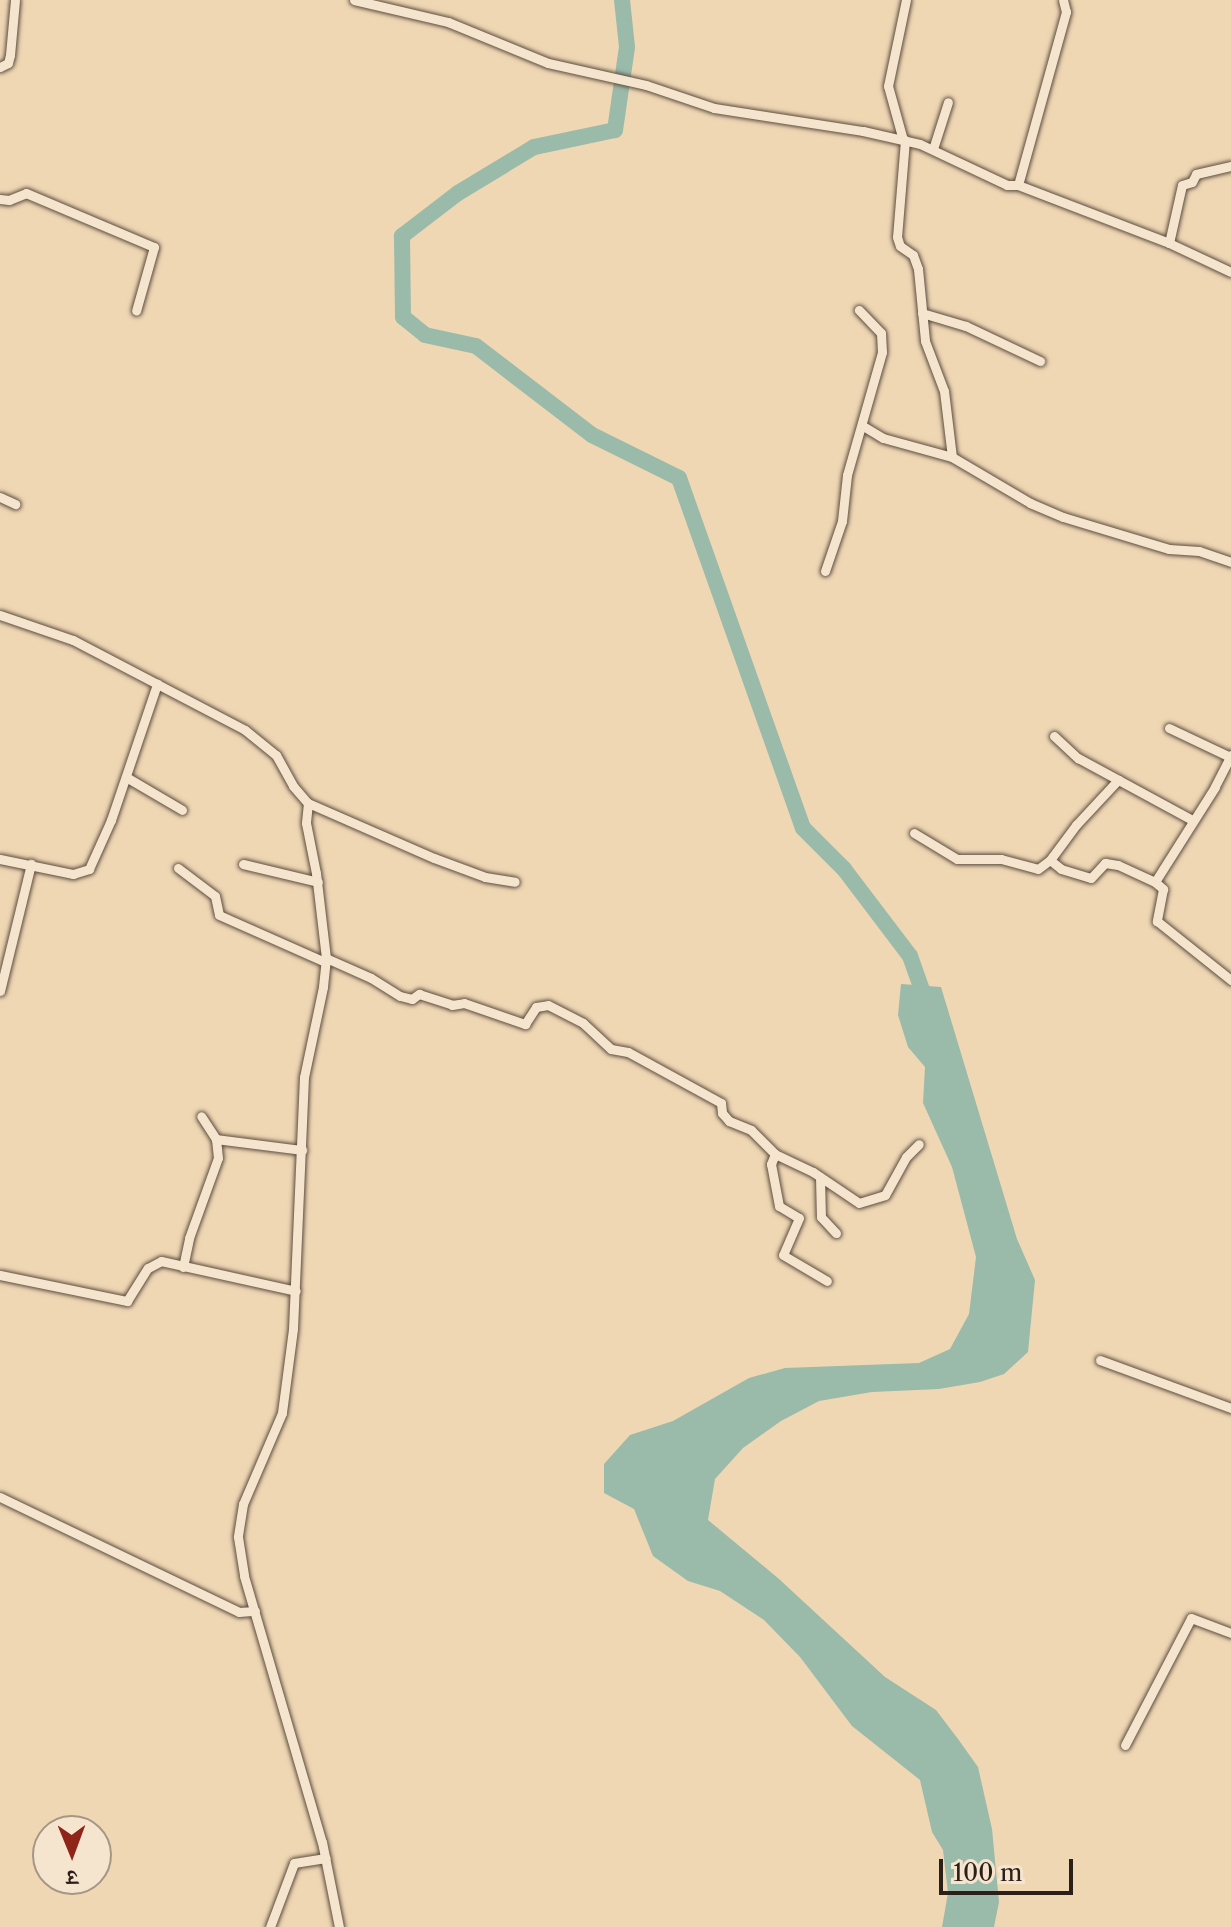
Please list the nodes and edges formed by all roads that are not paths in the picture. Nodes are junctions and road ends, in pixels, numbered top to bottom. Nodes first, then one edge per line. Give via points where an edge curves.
1 (15, 0) edge
2 (354, 0) edge
3 (906, 0) edge
4 (1063, 0) edge
5 (0, 67) edge
6 (948, 102) dead end
7 (904, 140) junction
8 (933, 149) junction
9 (1231, 166) edge
10 (1018, 185) junction
11 (0, 199) edge
12 (1169, 243) junction
13 (1231, 272) edge
14 (859, 310) dead end
15 (136, 311) dead end
16 (922, 313) junction
17 (1040, 361) dead end
18 (863, 426) junction
19 (952, 457) junction
20 (0, 497) edge
21 (15, 504) dead end
22 (1231, 562) edge
23 (825, 571) dead end
24 (0, 615) edge
25 (155, 688) junction
26 (1169, 728) dead end
27 (1054, 736) dead end
28 (1230, 756) edge
29 (126, 777) junction
30 (1118, 780) junction
31 (308, 803) junction
32 (182, 810) dead end
33 (1192, 820) junction
34 (914, 833) dead end
35 (0, 859) edge
36 (1050, 860) junction
37 (31, 864) junction
38 (243, 864) dead end
39 (178, 868) dead end
40 (313, 882) junction
41 (515, 882) dead end
42 (1155, 882) junction
43 (322, 960) junction
44 (1231, 980) edge
45 (0, 991) edge
46 (201, 1116) dead end
47 (216, 1139) junction
48 (919, 1144) dead end
49 (298, 1150) junction
50 (775, 1154) junction
51 (820, 1177) junction
52 (836, 1233) dead end
53 (183, 1267) junction
54 (0, 1275) edge
55 (827, 1281) dead end
56 (292, 1291) junction
57 (1100, 1360) dead end
58 (1231, 1408) edge
59 (0, 1497) edge
60 (250, 1612) junction
61 (1231, 1633) edge
62 (1125, 1745) dead end
63 (321, 1859) junction
64 (270, 1927) edge
65 (339, 1927) edge

1 - 5 street via 10,55
2 - 7 street via 448,22 529,56 714,108
3 - 7 street via 888,86
4 - 10 street via 1066,12
6 - 8 street
7 - 8 street
7 - 16 street via 897,237 916,260
8 - 10 street via 994,180
9 - 12 street via 1196,174 1182,185
10 - 12 street
11 - 15 street via 26,193 154,247
12 - 13 street
14 - 18 street via 877,327 883,347
16 - 17 street via 966,326
16 - 19 street via 928,350 947,402
18 - 19 street via 883,438
18 - 23 street
19 - 22 street via 1063,517
20 - 21 street
24 - 25 street via 59,633
25 - 29 street
25 - 31 street via 261,741
26 - 28 street
27 - 30 street via 1078,758
28 - 33 street
29 - 32 street
29 - 37 street via 89,869 73,874
30 - 33 street
30 - 36 street
31 - 40 street
31 - 41 street via 434,858
33 - 42 street
34 - 36 street via 957,859 1001,859 1034,869
35 - 37 street
36 - 42 street via 1091,878 1105,863
37 - 45 street
38 - 40 street
39 - 43 street via 215,896 219,915
40 - 43 street
42 - 44 street via 1163,889 1157,921
43 - 49 street
43 - 50 street via 371,978 400,996 412,999 419,994 452,1005 464,1003 525,1024 536,1007 548,1005 583,1023 611,1049 628,1052 721,1103 729,1121 751,1130
46 - 47 street
47 - 49 street
47 - 53 street via 217,1165 192,1227
48 - 51 street via 885,1195 859,1203
49 - 56 street
50 - 51 street
50 - 55 street via 771,1164 779,1206 799,1218 783,1255
51 - 52 street via 821,1217
53 - 54 street via 152,1264 132,1298 122,1302
53 - 56 street
56 - 60 street via 282,1413 239,1520
57 - 58 street
59 - 60 street
60 - 63 street
61 - 62 street via 1191,1618
63 - 64 street via 294,1863
63 - 65 street

